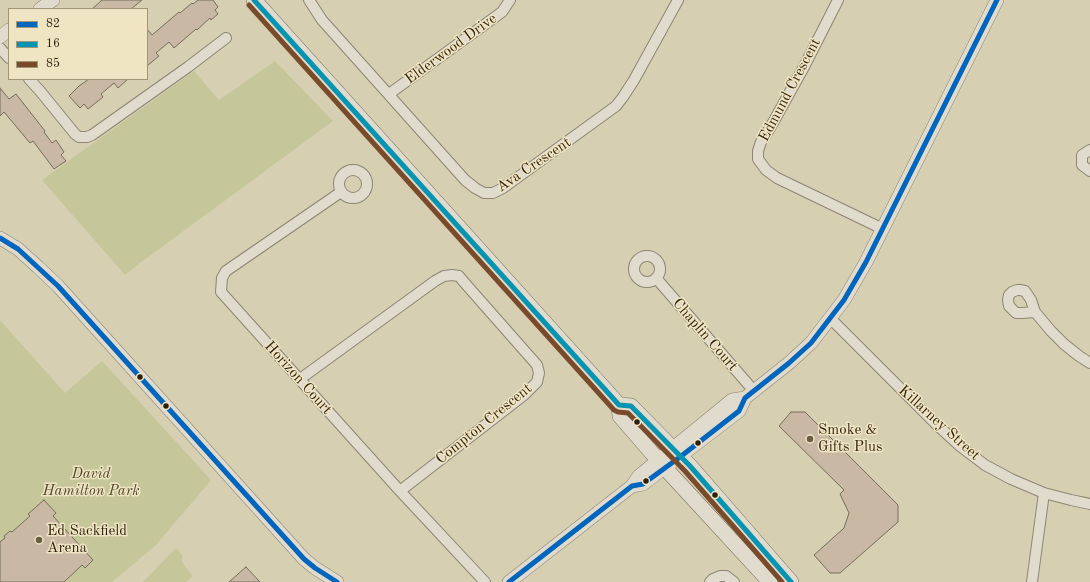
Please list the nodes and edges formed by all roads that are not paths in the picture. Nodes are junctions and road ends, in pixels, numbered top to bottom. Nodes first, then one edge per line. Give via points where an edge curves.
1 (53, 0) edge
2 (254, 0) edge
3 (309, 0) edge
4 (510, 0) edge
5 (678, 0) edge
6 (838, 0) edge
7 (997, 0) edge
8 (41, 8) edge
9 (8, 31) edge
10 (0, 37) edge
11 (226, 38) dead end
12 (0, 48) edge
13 (8, 57) edge
14 (30, 80) edge
15 (389, 94) junction
16 (1090, 150) edge
17 (1090, 170) edge
18 (341, 192) dead end
19 (883, 229) junction
20 (0, 238) edge
21 (656, 278) dead end
22 (1035, 312) dead end
23 (830, 319) junction
24 (1090, 363) edge
25 (300, 379) junction
26 (750, 394) junction
27 (619, 405) junction
28 (676, 453) junction
29 (662, 464) junction
30 (400, 491) junction
31 (1044, 493) junction
32 (1090, 504) edge
33 (337, 582) edge
34 (484, 582) edge
35 (509, 582) edge
36 (710, 582) edge
37 (734, 582) edge
38 (770, 582) edge
39 (791, 582) edge
40 (1032, 582) edge

1 - 8 street
2 - 27 main road
3 - 15 street, Ava Crescent via 322,20
4 - 15 street, Elderwood Drive via 502,12
5 - 15 street, Ava Crescent via 634,80 616,106 493,193 479,191 465,180
6 - 19 street, Edmund Crescent via 798,78 761,142 758,159 766,170 777,178
7 - 19 street
9 - 10 street
11 - 14 street via 87,137 75,134
12 - 13 street
16 - 17 street via 1082,155 1082,165
18 - 25 street, Horizon Court via 226,271 222,278 221,292
19 - 23 street via 844,300
20 - 33 street via 18,249 58,286 304,559
21 - 26 street, Chaplin Court
22 - 24 street via 1064,344
23 - 26 street via 811,343
23 - 31 street, Killarney Street via 960,446 985,465
25 - 30 street, Horizon Court
25 - 30 street, Compton Crescent via 435,281 452,275 464,281 537,365 539,373 536,382 524,395
26 - 28 street via 739,411
27 - 28 main road via 631,406
27 - 29 main road via 620,416
28 - 29 street
28 - 39 main road
29 - 35 street via 643,484 632,486
29 - 38 main road
30 - 34 street, Horizon Court
31 - 32 street, Killarney Street
31 - 40 street
36 - 37 street via 720,576 726,576

